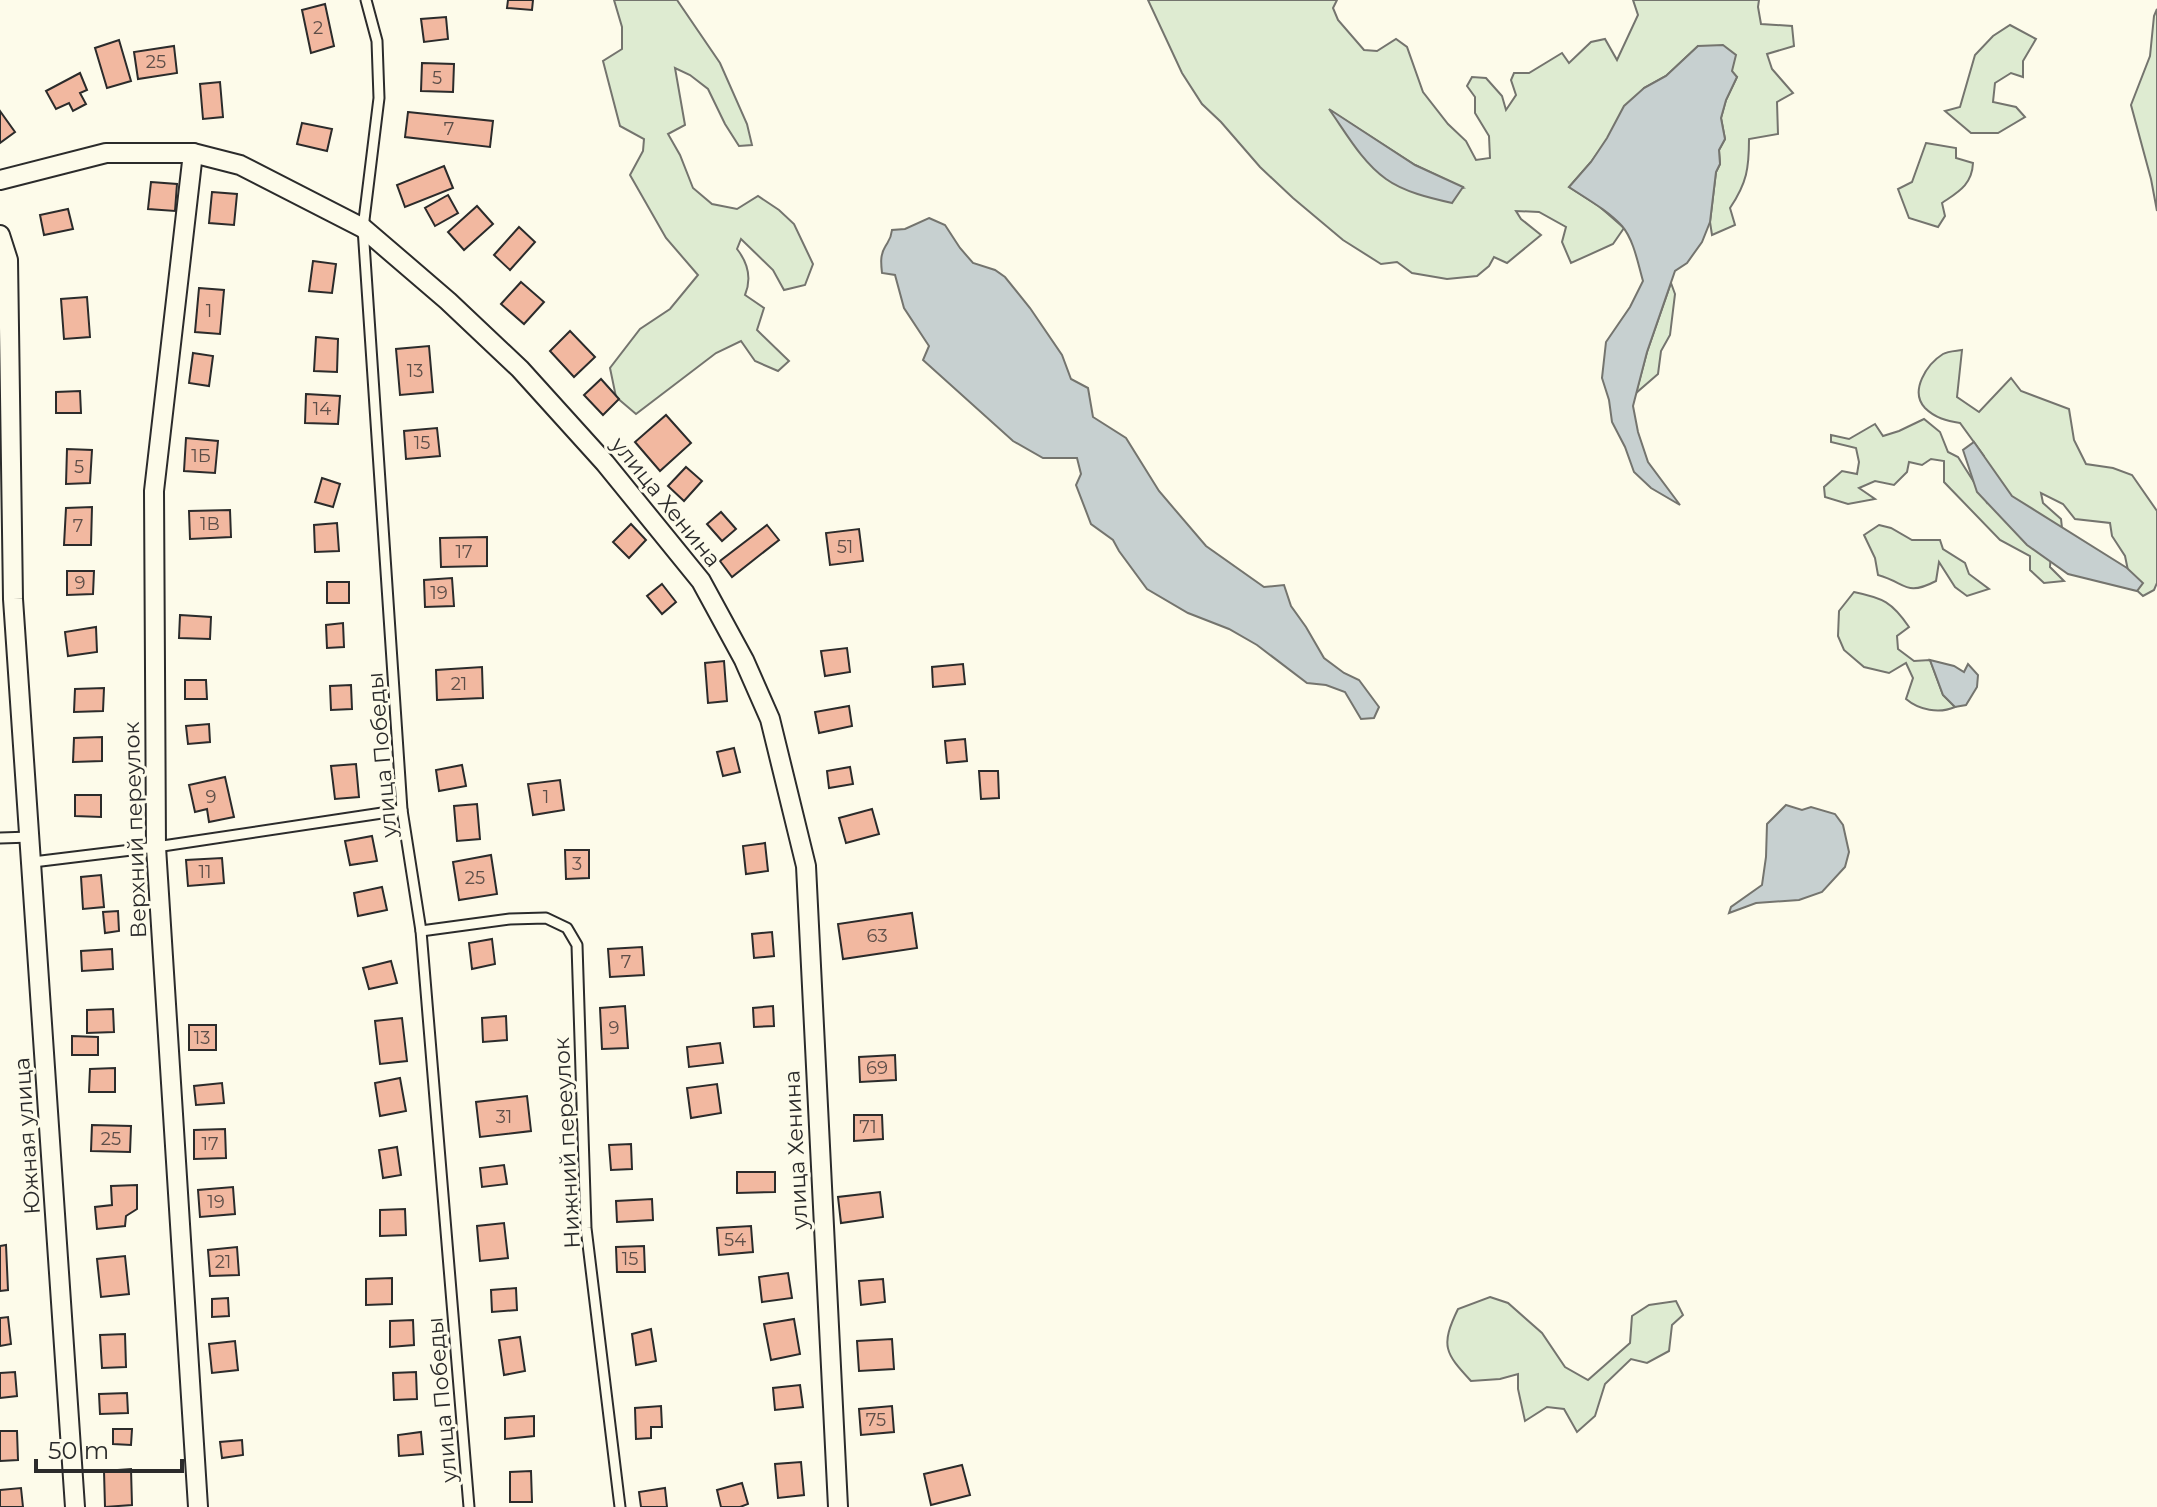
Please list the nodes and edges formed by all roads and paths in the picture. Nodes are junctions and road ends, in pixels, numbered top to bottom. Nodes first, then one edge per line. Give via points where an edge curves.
1 (366, 0) edge
2 (193, 153) junction
3 (0, 180) edge
4 (363, 228) junction
5 (0, 235) edge
6 (402, 810) junction
7 (31, 837) junction
8 (0, 838) edge
9 (156, 847) junction
10 (33, 862) junction
11 (421, 931) junction
12 (75, 1507) edge
13 (198, 1507) edge
14 (469, 1507) edge
15 (620, 1507) edge
16 (838, 1507) edge

1 - 4 lane, улица Победы via 377,41 379,98
2 - 3 street, улица Хенина via 106,153
2 - 4 street, улица Хенина via 240,165
2 - 9 street, Верхний переулок via 154,491
4 - 6 lane, улица Победы
4 - 16 street, улица Хенина via 520,369 605,463 701,581 770,719 806,866
5 - 7 street, Южная улица via 8,260 13,599
6 - 9 lane
6 - 11 lane, улица Победы
7 - 8 lane
7 - 10 street, Южная улица
9 - 10 lane
9 - 13 street, Верхний переулок
10 - 12 street, Южная улица
11 - 14 lane, улица Победы
11 - 15 lane, Нижний переулок via 546,918 567,928 577,945 586,1228

